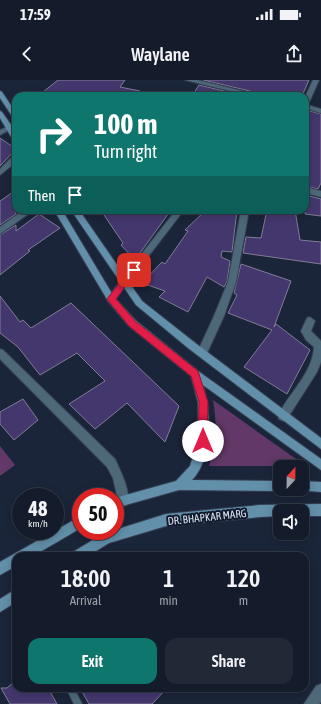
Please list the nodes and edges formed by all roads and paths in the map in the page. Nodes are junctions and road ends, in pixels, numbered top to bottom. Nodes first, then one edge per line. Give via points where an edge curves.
1 (188, 80) edge
2 (316, 80) edge
3 (242, 92) edge
4 (0, 93) edge
5 (309, 96) edge
6 (309, 106) edge
7 (321, 111) edge
8 (12, 112) edge
9 (1, 116) edge
10 (9, 128) junction
11 (12, 132) edge
12 (0, 133) edge
13 (12, 162) edge
14 (0, 173) edge
15 (309, 191) edge
16 (321, 194) edge
17 (24, 214) edge
18 (60, 214) edge
19 (79, 214) edge
20 (177, 214) edge
21 (244, 214) edge
22 (0, 231) edge
23 (124, 282) junction
24 (111, 299) junction
25 (310, 321) dead end
26 (0, 353) edge
27 (202, 353) junction
28 (195, 374) junction
29 (283, 416) junction
30 (321, 444) edge
31 (321, 465) edge
32 (179, 485) junction
33 (273, 486) edge
34 (309, 486) edge
35 (321, 487) edge
36 (118, 488) edge
37 (124, 501) edge
38 (321, 510) edge
39 (72, 527) edge
40 (28, 552) edge
41 (83, 552) edge
42 (12, 562) edge
43 (0, 569) edge
44 (12, 598) edge
45 (0, 606) edge
46 (72, 692) edge
47 (321, 692) edge
48 (78, 704) edge
49 (310, 704) edge

1 - 3 street
2 - 5 street
4 - 8 main road
6 - 7 street
9 - 10 main road
10 - 11 main road
10 - 12 street
13 - 14 street
15 - 16 street
17 - 22 street
18 - 24 main road
19 - 23 main road
20 - 23 street
21 - 27 street via 232,282
23 - 24 street
23 - 27 main road via 139,303
24 - 28 main road via 132,324
25 - 29 street via 306,332 319,345 318,357
26 - 36 street via 111,464 118,478
27 - 29 main road
28 - 31 main road
28 - 32 main road via 203,402 203,441 195,469
29 - 30 main road
32 - 33 main road
32 - 37 main road
34 - 35 main road
38 - 41 main road, DR. BHAPKAR MARG via 260,511 166,520 106,538
39 - 40 main road
42 - 43 main road
44 - 45 main road
46 - 48 lane
47 - 49 street

